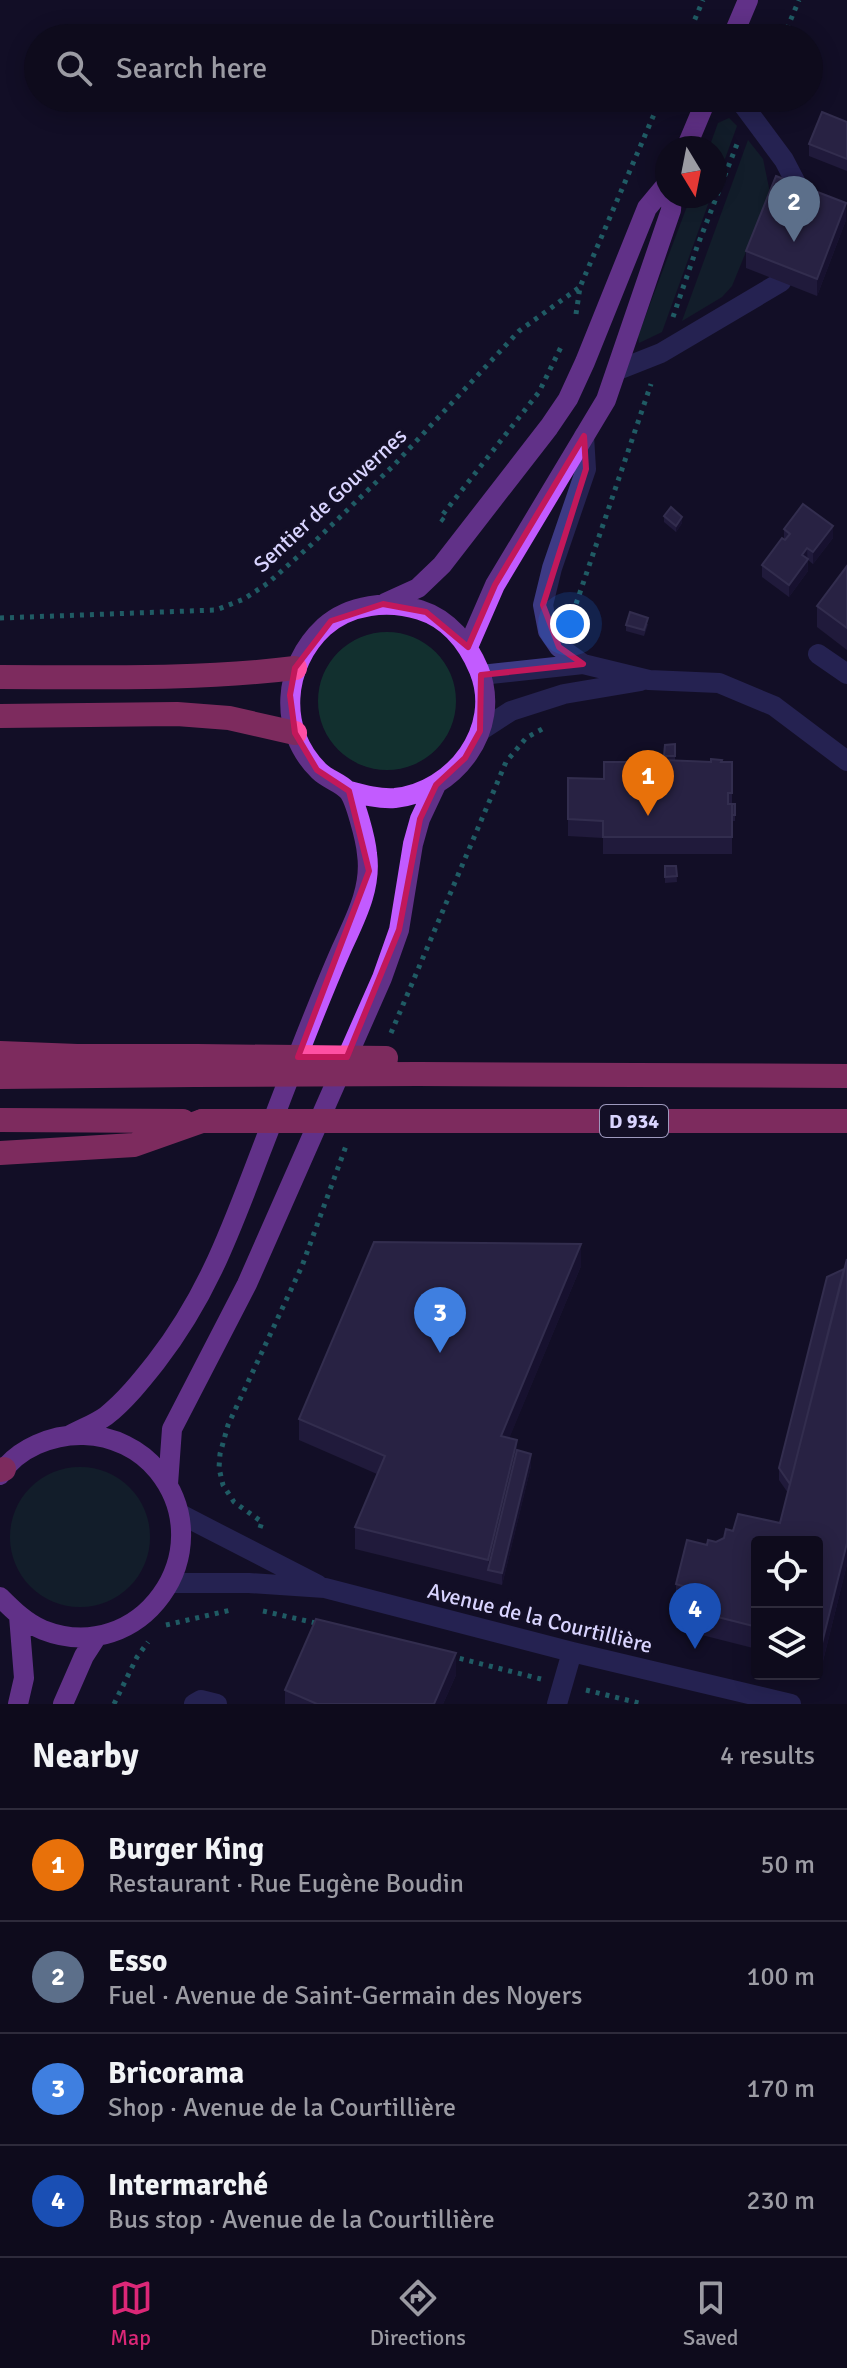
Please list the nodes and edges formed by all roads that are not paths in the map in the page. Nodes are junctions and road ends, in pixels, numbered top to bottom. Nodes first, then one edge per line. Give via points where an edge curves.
1 (748, 0) edge
2 (738, 24) edge
3 (701, 112) edge
4 (748, 112) edge
5 (691, 136) edge
6 (655, 198) edge
7 (671, 208) edge
8 (618, 370) junction
9 (584, 436) junction
10 (383, 604) junction
11 (468, 647) junction
12 (818, 654) dead end
13 (583, 664) junction
14 (295, 668) junction
15 (847, 674) edge
16 (481, 675) junction
17 (0, 677) edge
18 (649, 680) junction
19 (0, 716) edge
20 (480, 731) junction
21 (295, 733) junction
22 (847, 761) edge
23 (436, 785) junction
24 (349, 791) junction
25 (0, 1053) edge
26 (195, 1066) junction
27 (847, 1076) edge
28 (0, 1077) edge
29 (0, 1120) edge
30 (202, 1121) junction
31 (847, 1121) edge
32 (0, 1153) edge
33 (70, 1435) junction
34 (1, 1471) edge
35 (168, 1484) junction
36 (180, 1514) junction
37 (171, 1583) junction
38 (325, 1588) junction
39 (0, 1597) edge
40 (19, 1616) junction
41 (97, 1636) junction
42 (572, 1652) junction
43 (560, 1694) edge
44 (18, 1704) edge
45 (63, 1704) edge
46 (194, 1704) edge
47 (217, 1704) edge
48 (791, 1704) edge

1 - 2 main road
3 - 5 main road
4 - 8 street via 809,206 781,282 661,353
6 - 10 main road via 568,399 442,565 418,588
7 - 8 main road
8 - 9 main road
9 - 11 main road via 495,585
9 - 13 street via 586,469 543,605 548,631 559,647
10 - 11 main road via 426,612 447,624
10 - 14 main road via 331,621 311,639
11 - 16 main road
12 - 15 street
13 - 16 street
13 - 18 street
14 - 17 highway via 170,678
14 - 21 main road via 290,695
16 - 20 main road via 485,697
18 - 20 street via 564,694 511,711
18 - 22 street via 719,683 774,706
19 - 21 highway via 177,714 229,718
20 - 23 main road via 465,758
21 - 24 main road via 317,770
23 - 24 main road via 394,798
23 - 35 main road via 413,844 399,930 382,978 247,1284 172,1429
24 - 33 main road via 369,871 360,907 215,1269 181,1330 139,1384 104,1417
25 - 26 highway
26 - 27 highway, D 934, bridge via 419,1066 472,1076
26 - 28 highway, D 934
29 - 30 highway, D 934
30 - 31 highway, D 934, bridge
30 - 32 highway via 134,1145
33 - 34 main road via 45,1441
33 - 35 main road via 126,1445 150,1461
35 - 36 main road
36 - 37 main road via 181,1549
36 - 38 street, Avenue de la Courtillière
37 - 38 street, Avenue de la Courtillière
37 - 41 main road via 152,1608 127,1626
38 - 42 street, Avenue de la Courtillière
39 - 40 main road
40 - 41 main road via 43,1630
40 - 44 main road via 24,1678
41 - 45 main road
42 - 43 street
42 - 48 street, Avenue de la Courtillière
46 - 47 street

